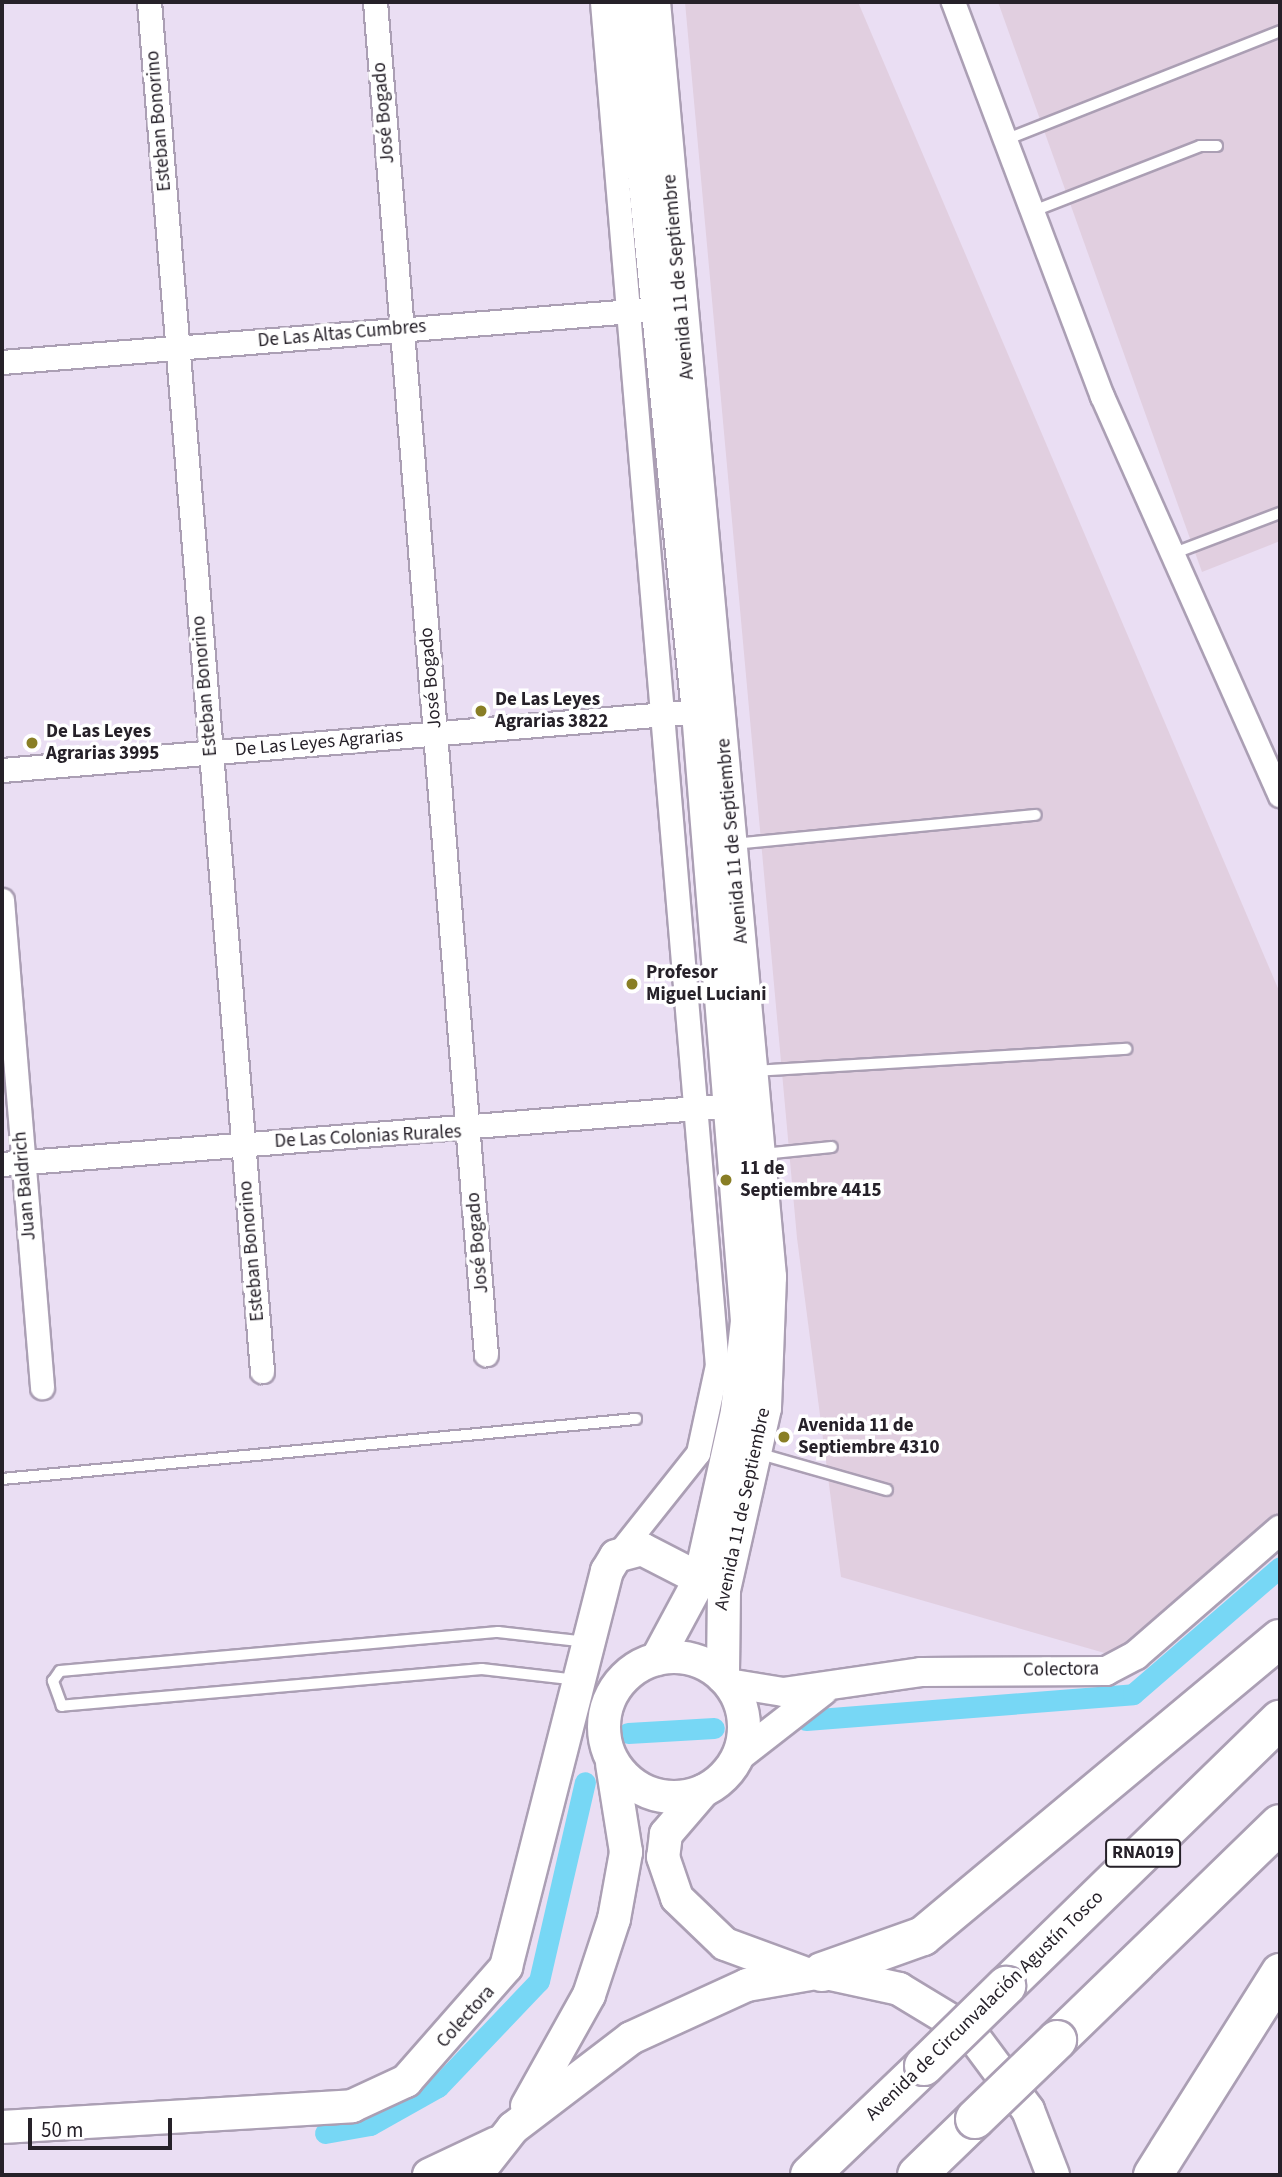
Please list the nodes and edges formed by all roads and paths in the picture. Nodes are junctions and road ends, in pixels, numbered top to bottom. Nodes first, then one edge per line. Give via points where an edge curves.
1 (149, 2) edge
2 (374, 2) edge
3 (602, 2) edge
4 (628, 2) edge
5 (654, 2) edge
6 (953, 2) edge
7 (1280, 31) edge
8 (1003, 141) junction
9 (1217, 146) dead end
10 (1031, 212) junction
11 (657, 309) junction
12 (402, 329) junction
13 (178, 347) junction
14 (2, 362) edge
15 (1280, 513) edge
16 (1170, 555) junction
17 (709, 711) junction
18 (665, 714) junction
19 (435, 733) junction
20 (211, 752) junction
21 (2, 770) edge
22 (1280, 795) edge
23 (1036, 815) dead end
24 (733, 845) junction
25 (2, 900) edge
26 (1126, 1049) dead end
27 (754, 1071) junction
28 (733, 1105) junction
29 (693, 1111) junction
30 (468, 1131) junction
31 (243, 1145) junction
32 (832, 1147) dead end
33 (761, 1154) junction
34 (13, 1164) edge
35 (486, 1354) dead end
36 (262, 1371) dead end
37 (42, 1387) dead end
38 (636, 1419) dead end
39 (757, 1453) junction
40 (2, 1479) edge
41 (887, 1490) dead end
42 (1280, 1530) edge
43 (616, 1556) junction
44 (700, 1579) junction
45 (1280, 1639) edge
46 (587, 1642) junction
47 (657, 1659) junction
48 (577, 1680) junction
49 (726, 1680) junction
50 (834, 1685) junction
51 (1280, 1720) edge
52 (737, 1758) junction
53 (611, 1760) junction
54 (703, 1791) junction
55 (1280, 1824) edge
56 (814, 1973) junction
57 (1280, 1973) edge
58 (2, 2127) edge
59 (507, 2135) junction
60 (429, 2175) edge
61 (476, 2175) edge
62 (810, 2175) edge
63 (917, 2175) edge
64 (1053, 2175) edge
65 (1153, 2175) edge

1 - 13 street, Esteban Bonorino
2 - 12 street, José Bogado
3 - 11 street
4 - 11 main road, Avenida 11 de Septiembre
5 - 11 main road, Avenida 11 de Septiembre
6 - 8 street
7 - 8 lane
8 - 10 street
9 - 10 lane via 1200,146
10 - 16 street
11 - 12 street, De Las Altas Cumbres
11 - 17 main road, Avenida 11 de Septiembre
11 - 18 street
12 - 13 street, De Las Altas Cumbres
12 - 19 street, José Bogado
13 - 14 street, De Las Altas Cumbres
13 - 20 street, Esteban Bonorino
15 - 16 lane
16 - 22 street
17 - 18 street, De Las Leyes Agrarias
17 - 24 main road, Avenida 11 de Septiembre
17 - 28 main road, Avenida 11 de Septiembre
18 - 19 street, De Las Leyes Agrarias
18 - 29 street
19 - 20 street, De Las Leyes Agrarias
19 - 30 street, José Bogado
20 - 21 street, De Las Leyes Agrarias
20 - 31 street, Esteban Bonorino
23 - 24 lane
24 - 27 main road, Avenida 11 de Septiembre
25 - 34 street, Juan Baldrich
26 - 27 lane
27 - 33 main road, Avenida 11 de Septiembre
28 - 29 street, De Las Colonias Rurales
28 - 44 main road, Avenida 11 de Septiembre via 744,1369
29 - 30 street, De Las Colonias Rurales
29 - 43 street via 716,1388 698,1453
30 - 31 street, De Las Colonias Rurales
30 - 35 street, José Bogado
31 - 34 street, De Las Colonias Rurales
31 - 36 street, Esteban Bonorino
32 - 33 lane
33 - 39 main road, Avenida 11 de Septiembre via 771,1320
34 - 37 street, Juan Baldrich
38 - 40 lane
39 - 41 lane
39 - 49 main road, Avenida 11 de Septiembre via 720,1617
42 - 50 street, Colectora via 1136,1655 1106,1671 921,1672
43 - 44 main road via 656,1552
43 - 46 main road, Colectora
44 - 47 main road, Avenida 11 de Septiembre
45 - 56 highway via 923,1937
46 - 48 main road, Colectora
46 - 48 lane via 498,1632 60,1671 53,1681 62,1706 482,1670
47 - 49 main road via 692,1659
47 - 53 main road via 628,1673 609,1698 603,1729
48 - 58 main road, Colectora via 506,1968 406,2081 352,2106
49 - 50 street, Colectora via 783,1692
49 - 52 main road via 744,1718
50 - 52 street, Colectora via 784,1716
51 - 62 highway, Avenida de Circunvalación Agustín Tosco / RNA019, bridge
52 - 54 main road
53 - 54 main road via 645,1791 680,1797
53 - 59 main road via 626,1852 614,1919 589,1995
54 - 56 main road via 666,1834 663,1857 677,1898 725,1944
55 - 63 highway, bridge
56 - 59 main road via 747,1984 663,2020 592,2064
56 - 64 main road via 899,1989 970,2032 1028,2110
57 - 65 highway
59 - 60 main road
59 - 61 main road

